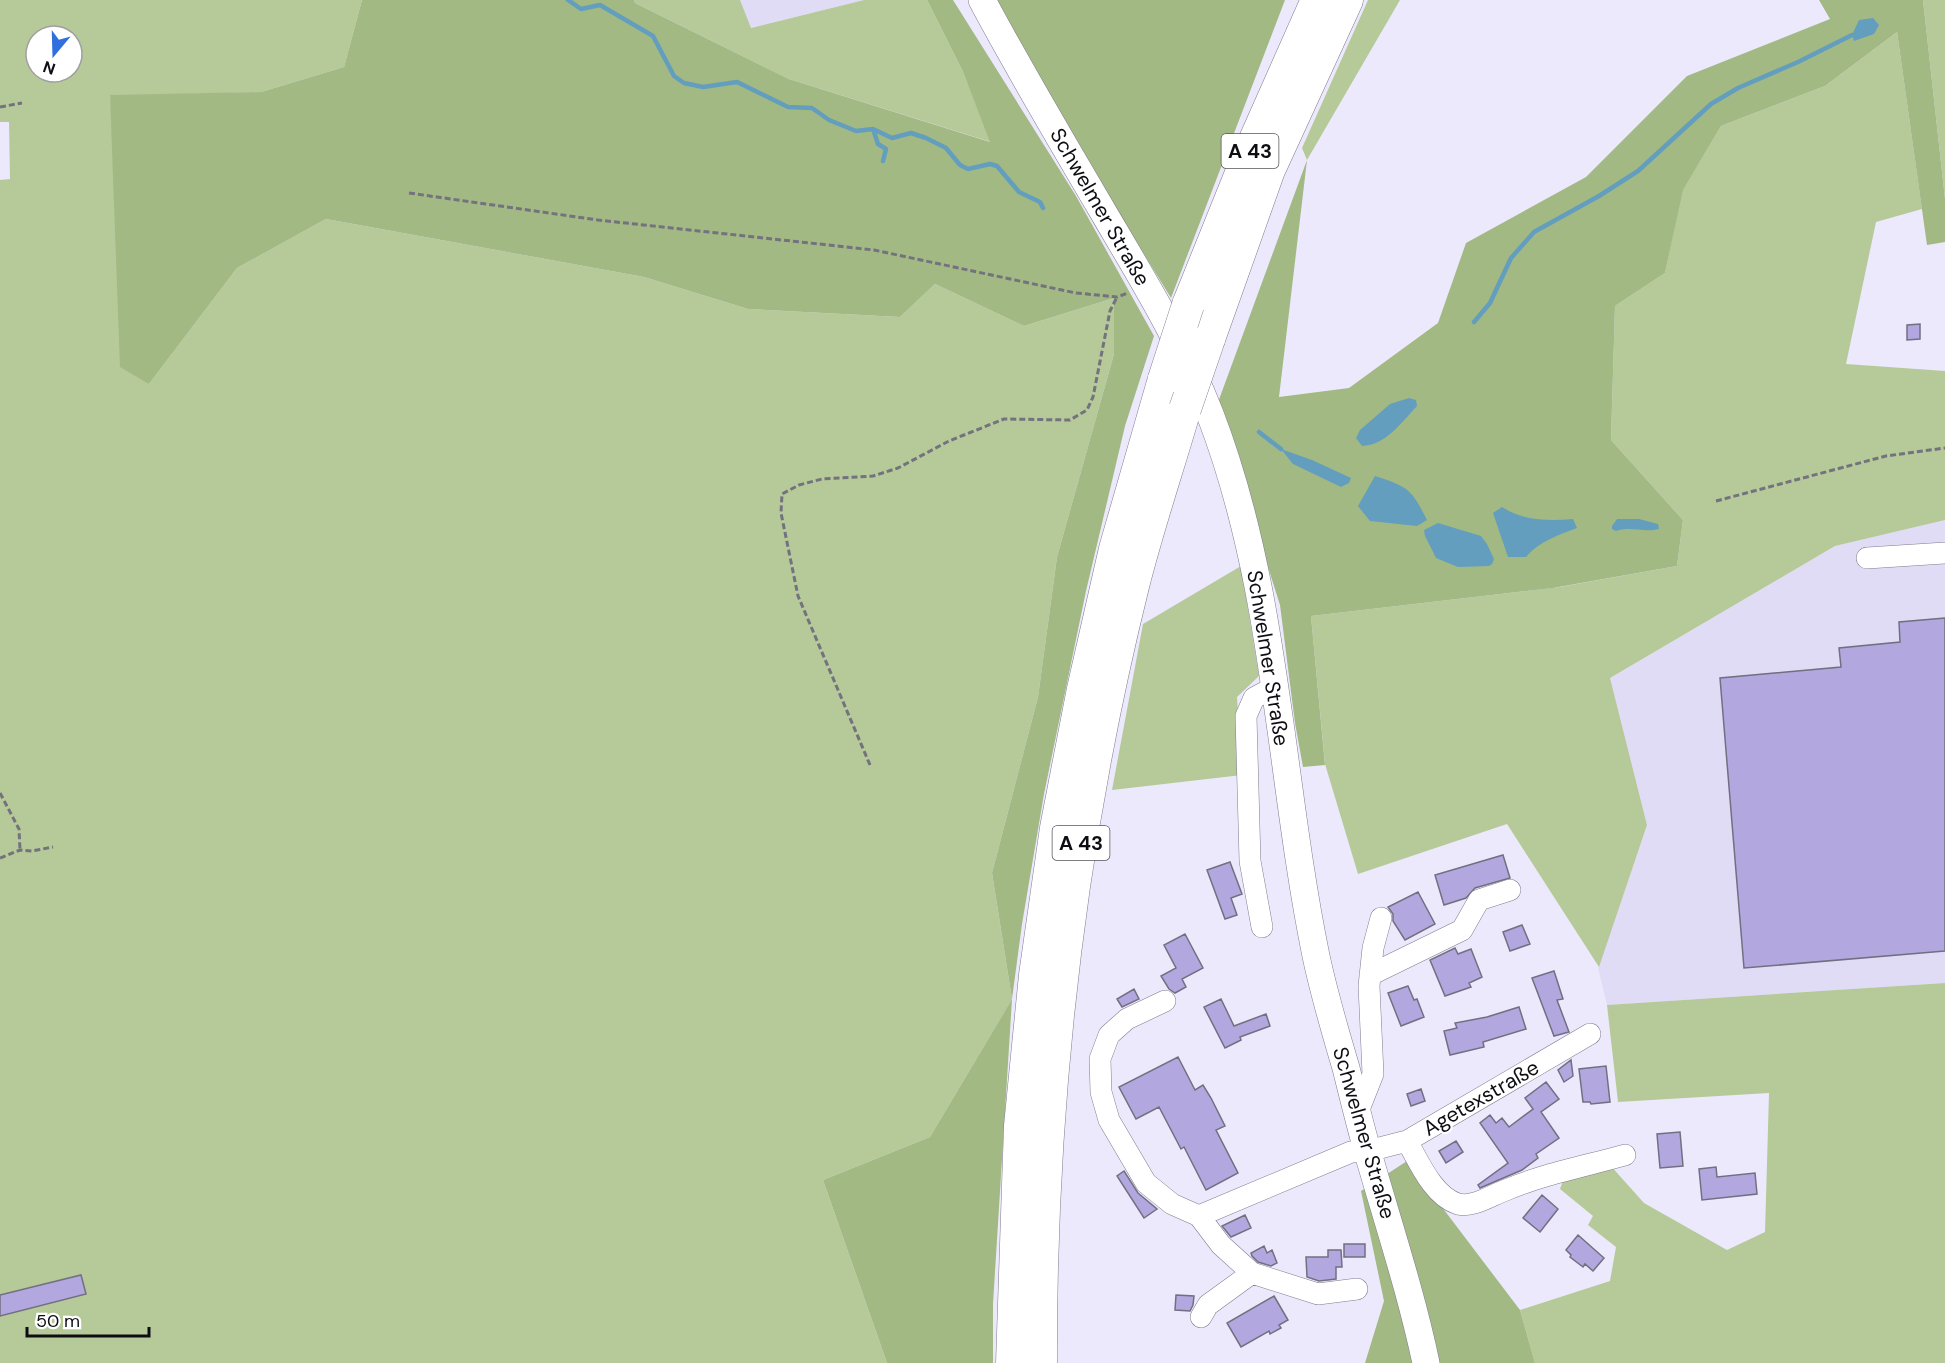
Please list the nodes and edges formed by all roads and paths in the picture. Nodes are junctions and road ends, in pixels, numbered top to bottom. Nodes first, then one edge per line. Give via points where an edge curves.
1 (982, 0) edge
2 (1317, 0) edge
3 (1347, 0) edge
4 (22, 103) dead end
5 (0, 107) edge
6 (409, 193) dead end
7 (1147, 286) junction
8 (1117, 297) junction
9 (1945, 448) edge
10 (1716, 501) dead end
11 (1945, 552) edge
12 (1867, 558) dead end
13 (1276, 687) junction
14 (870, 765) dead end
15 (0, 793) edge
16 (53, 847) dead end
17 (20, 850) junction
18 (0, 858) edge
19 (1510, 890) dead end
20 (1381, 918) dead end
21 (1262, 927) dead end
22 (1370, 975) junction
23 (1165, 1001) dead end
24 (1590, 1034) dead end
25 (1358, 1112) junction
26 (1407, 1141) junction
27 (1368, 1151) junction
28 (1625, 1155) dead end
29 (1199, 1216) junction
30 (1252, 1273) junction
31 (1357, 1289) dead end
32 (1201, 1317) dead end
33 (1012, 1363) edge
34 (1041, 1363) edge
35 (1426, 1363) edge

1 - 7 main road, Schwelmer Straße
2 - 33 highway, A 43, bridge via 1188,305 1115,549 1083,689 1056,828 1035,975 1020,1126
3 - 34 highway, A 43, bridge via 1269,170 1185,408 1134,585 1108,695 1063,972 1048,1131
4 - 5 path
6 - 8 path via 598,220 874,250 1076,293
7 - 8 path
7 - 13 main road, Schwelmer Straße via 1209,411 1227,464 1245,524
8 - 14 path via 1110,311 1093,397 1088,410 1071,420 1004,419 949,441 898,468 873,476 822,479 782,494 798,596
9 - 10 path via 1886,456
11 - 12 street
13 - 21 street via 1254,698 1245,717 1250,861
13 - 25 main road, Schwelmer Straße via 1316,956
15 - 17 path via 19,829
16 - 17 path
17 - 18 path
19 - 22 street via 1479,900 1462,930
20 - 22 street via 1372,948
22 - 25 street via 1373,1074
23 - 29 street via 1127,1018 1109,1035 1100,1059 1101,1092 1108,1120 1146,1183 1172,1204
24 - 26 street, Agetexstraße
25 - 27 main road, Schwelmer Straße
26 - 27 street, Agetexstraße
26 - 28 street via 1432,1183 1460,1205
27 - 29 street, Agetexstraße via 1351,1152
27 - 35 main road, Schwelmer Straße
29 - 30 street via 1221,1245
30 - 31 street via 1318,1294
30 - 32 street via 1208,1305

